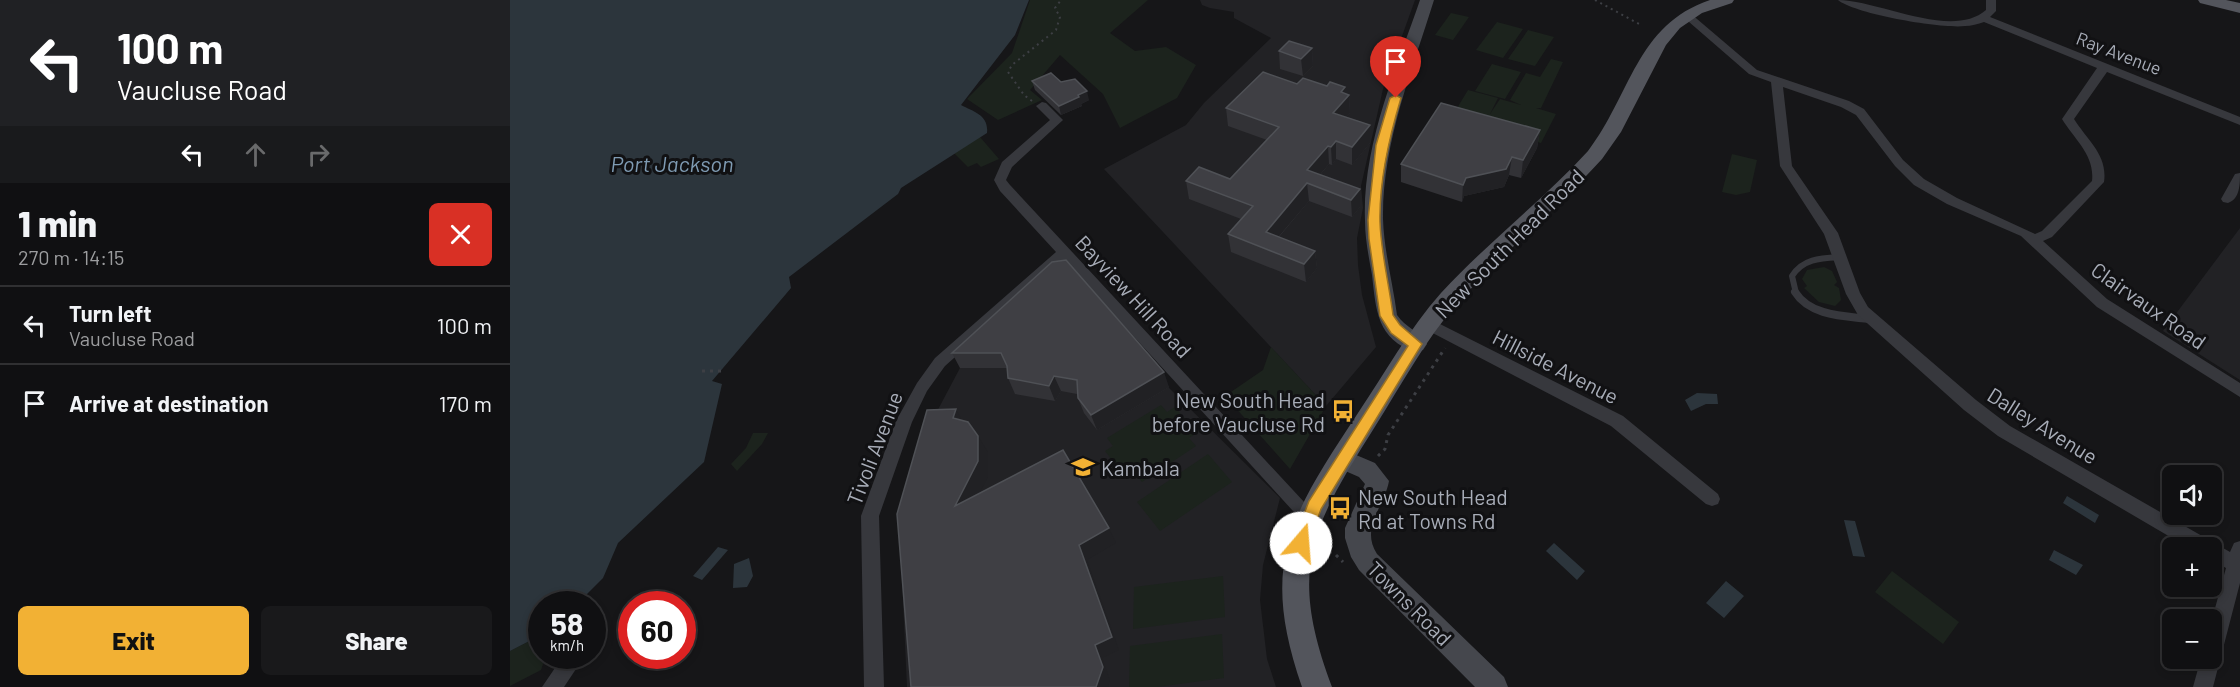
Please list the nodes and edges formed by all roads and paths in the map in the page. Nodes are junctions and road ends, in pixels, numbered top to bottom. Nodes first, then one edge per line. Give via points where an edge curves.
1 (1061, 0) edge
2 (1427, 0) edge
3 (1595, 0) edge
4 (1726, 0) edge
5 (1843, 0) edge
6 (1992, 0) edge
7 (2206, 0) edge
8 (2240, 8) edge
9 (1686, 15) junction
10 (1985, 19) junction
11 (1641, 25) dead end
12 (2104, 67) junction
13 (1778, 82) junction
14 (1042, 106) joint
15 (2240, 121) edge
16 (2240, 177) edge
17 (2228, 198) dead end
18 (2033, 240) junction
19 (1064, 252) junction
20 (1841, 257) junction
21 (1871, 320) junction
22 (1423, 334) junction
23 (1453, 337) junction
24 (702, 371) dead end
25 (726, 371) dead end
26 (2240, 391) edge
27 (1342, 459) junction
28 (1367, 470) junction
29 (1712, 499) dead end
30 (1309, 517) junction
31 (2187, 537) edge
32 (2222, 553) edge
33 (1336, 555) dead end
34 (2238, 557) edge
35 (1345, 564) dead end
36 (2222, 617) edge
37 (566, 669) edge
38 (2208, 669) edge
39 (552, 687) edge
40 (874, 687) edge
41 (1317, 687) edge
42 (1494, 687) edge
43 (2203, 687) edge

1 - 14 path via 1055,8 1060,17 1056,30 1008,72 1024,95
2 - 22 street via 1385,131 1374,220 1387,316 1395,329
3 - 11 path
4 - 9 main road, New South Head Road
5 - 10 street via 1892,14 1953,24
6 - 10 street
7 - 8 main road
9 - 13 street, Clairvaux Road via 1745,67
9 - 22 main road, New South Head Road via 1654,46 1621,121 1595,155 1461,286
10 - 12 street, Ray Avenue
12 - 15 street, Ray Avenue
12 - 18 street via 2068,119 2098,163 2098,182 2047,234
13 - 18 street, Clairvaux Road via 1860,112 1899,163 1919,182 1960,205 2018,229
13 - 20 street, Dalley Avenue via 1786,166 1831,233
14 - 19 street, Bayview Hill Road via 1057,120 1006,165 1000,180
16 - 17 street
18 - 26 street, Clairvaux Road via 2102,303
19 - 30 street, Bayview Hill Road
19 - 40 street, Tivoli Avenue via 940,362 904,421 870,516
20 - 21 street, Dalley Avenue via 1856,300
20 - 21 lane, Dalley Avenue via 1800,265 1792,276 1795,292 1820,311
21 - 31 street, Dalley Avenue via 2004,431
22 - 23 street, Hillside Avenue
22 - 27 main road, New South Head Road
23 - 28 path via 1388,435 1385,449
23 - 29 street, Hillside Avenue via 1617,421
24 - 25 path
27 - 28 street
27 - 30 main road, New South Head Road
28 - 42 street, Towns Road via 1375,477 1377,486 1359,524 1358,548
30 - 41 main road, New South Head Road via 1297,563 1295,605 1304,652
32 - 34 street
33 - 35 path
34 - 36 street
37 - 39 street
38 - 43 street

